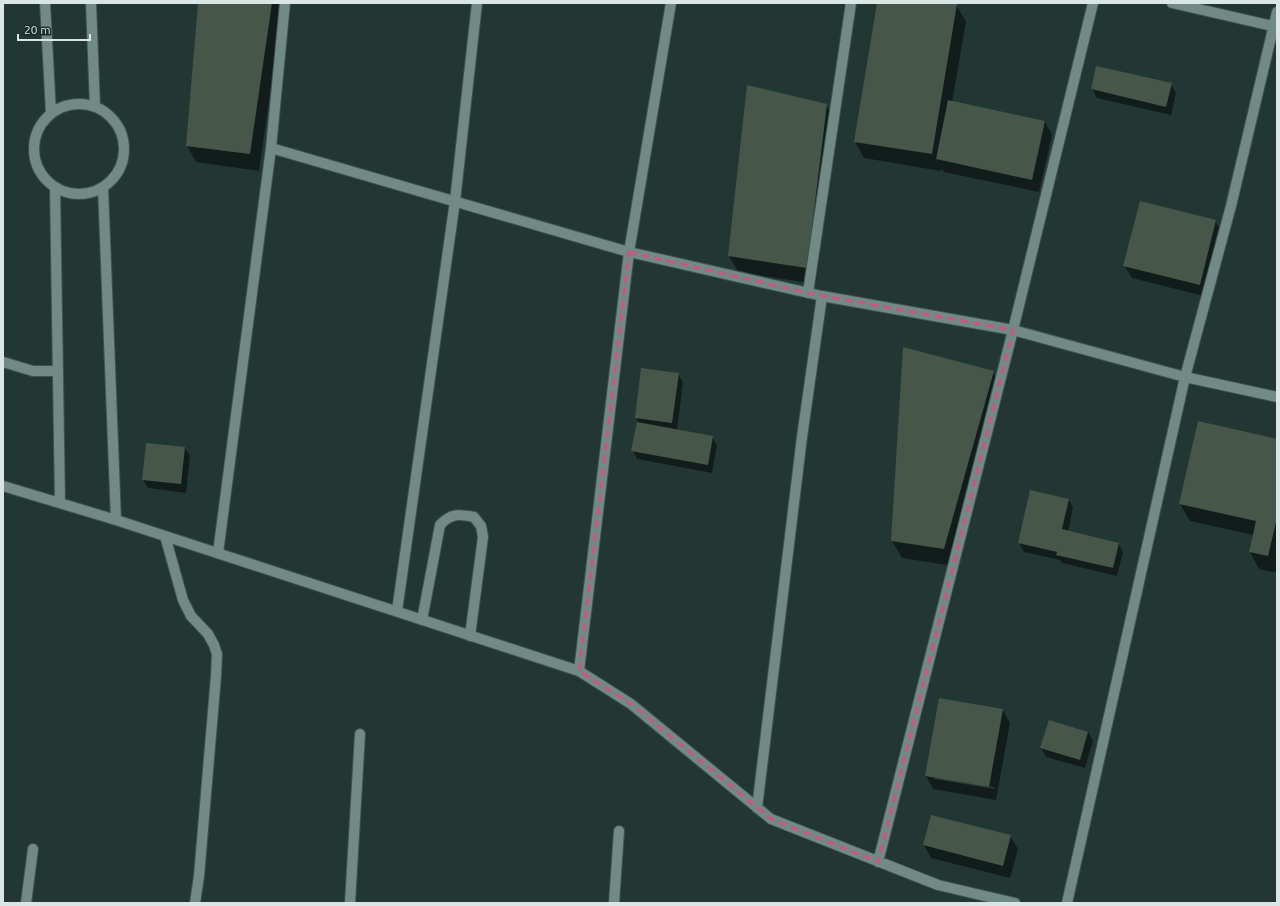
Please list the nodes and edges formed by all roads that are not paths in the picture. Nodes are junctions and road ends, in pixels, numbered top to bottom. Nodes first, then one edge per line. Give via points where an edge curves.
1 (45, 3) edge
2 (91, 3) edge
3 (286, 3) edge
4 (477, 3) edge
5 (671, 3) edge
6 (851, 3) edge
7 (1093, 3) edge
8 (1172, 3) edge
9 (1277, 12) edge
10 (1276, 27) edge
11 (95, 107) junction
12 (51, 113) junction
13 (271, 148) junction
14 (103, 187) junction
15 (55, 188) junction
16 (455, 201) junction
17 (629, 252) junction
18 (808, 293) junction
19 (822, 296) junction
20 (1013, 330) junction
21 (3, 362) edge
22 (58, 371) junction
23 (1185, 377) junction
24 (1277, 397) edge
25 (3, 486) edge
26 (60, 503) junction
27 (116, 520) junction
28 (165, 536) junction
29 (218, 553) junction
30 (397, 611) junction
31 (422, 620) junction
32 (470, 636) junction
33 (579, 671) junction
34 (360, 734) dead end
35 (757, 808) junction
36 (619, 831) dead end
37 (33, 849) dead end
38 (878, 862) junction
39 (26, 903) edge
40 (195, 903) edge
41 (350, 903) edge
42 (614, 903) edge
43 (1015, 903) edge
44 (1067, 903) edge

1 - 12 street
2 - 11 street
3 - 13 street
4 - 16 street
5 - 17 street
6 - 18 street
7 - 20 street
8 - 10 street
9 - 10 street
10 - 23 street
11 - 12 street via 72,104
11 - 14 street via 115,122 124,144 120,168 113,179
12 - 15 street via 36,133 34,158 38,170
13 - 16 street
13 - 29 street
14 - 15 street via 79,194
14 - 27 street
15 - 22 street
16 - 17 street
16 - 30 street
17 - 18 street
17 - 33 street
18 - 19 street
19 - 20 street
19 - 35 street via 802,437
20 - 23 street
20 - 38 street
21 - 22 street via 33,371
22 - 26 street
23 - 24 street
23 - 44 street
25 - 26 street
26 - 27 street
27 - 28 street
28 - 29 street
28 - 40 street via 183,600 191,616 208,634 217,654
29 - 30 street
30 - 31 street
31 - 32 street
31 - 32 street via 440,525 447,518 460,514 474,517 481,526 483,537
32 - 33 street
33 - 35 street via 631,704
34 - 41 street
35 - 38 street via 771,819
36 - 42 street
37 - 39 street
38 - 43 street via 938,885

